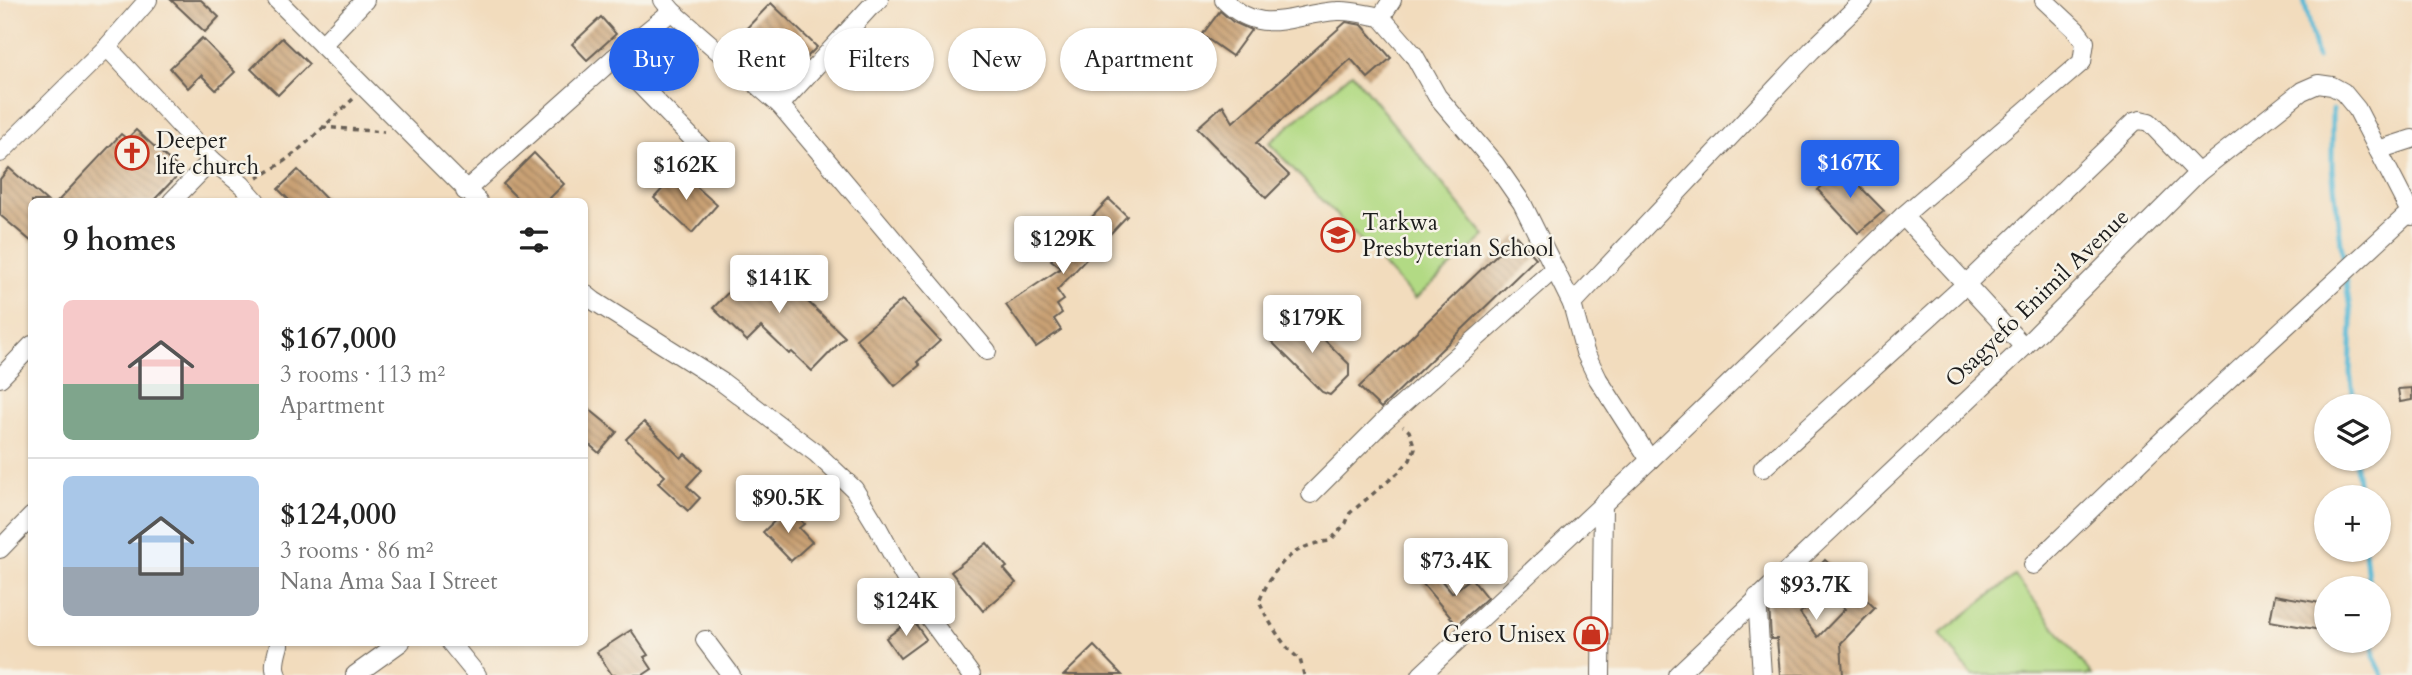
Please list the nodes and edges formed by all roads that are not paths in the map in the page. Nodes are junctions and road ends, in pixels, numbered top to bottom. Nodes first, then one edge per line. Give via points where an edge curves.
1 (148, 0) edge
2 (277, 0) edge
3 (365, 0) edge
4 (879, 0) edge
5 (1224, 0) edge
6 (1392, 0) edge
7 (1864, 0) edge
8 (2044, 0) edge
9 (667, 5) edge
10 (1381, 17) junction
11 (644, 28) edge
12 (322, 45) junction
13 (107, 47) junction
14 (609, 63) edge
15 (646, 91) edge
16 (780, 104) junction
17 (2412, 139) edge
18 (2378, 150) junction
19 (0, 153) edge
20 (212, 160) junction
21 (720, 167) dead end
22 (2198, 173) junction
23 (472, 196) edge
24 (175, 198) edge
25 (253, 198) edge
26 (2411, 214) edge
27 (1903, 216) junction
28 (1554, 269) junction
29 (1966, 284) junction
30 (588, 296) edge
31 (1572, 304) junction
32 (2024, 347) junction
33 (28, 349) edge
34 (987, 351) dead end
35 (0, 378) edge
36 (1650, 460) junction
37 (1763, 468) dead end
38 (1311, 494) dead end
39 (1603, 503) junction
40 (28, 520) edge
41 (0, 549) edge
42 (2034, 565) dead end
43 (1757, 597) junction
44 (705, 640) dead end
45 (279, 646) edge
46 (395, 646) edge
47 (453, 646) edge
48 (1678, 674) edge
49 (277, 675) edge
50 (355, 675) edge
51 (477, 675) edge
52 (731, 675) edge
53 (971, 675) edge
54 (1421, 675) edge
55 (1601, 675) edge
56 (1762, 675) edge

1 - 13 street
2 - 12 street
3 - 12 street
4 - 16 street
5 - 10 street via 1258,22 1339,10
6 - 10 street
7 - 31 street
8 - 27 street via 2085,42 2082,62
9 - 11 street
9 - 16 street
10 - 28 street via 1522,203
12 - 23 street
13 - 19 street
13 - 20 street
14 - 23 street
15 - 21 street
16 - 34 street
17 - 18 street
18 - 22 street, Osagyefo Enimil Avenue via 2343,92 2318,84 2302,90
18 - 26 street, Osagyefo Enimil Avenue
20 - 24 street
20 - 25 street
22 - 29 street via 2149,122 2134,122
22 - 32 street, Osagyefo Enimil Avenue
26 - 42 street via 2168,435
27 - 29 street
27 - 36 street
28 - 31 street
28 - 38 street via 1403,404
29 - 32 street
29 - 37 street
30 - 53 street via 722,382 816,453 854,489 919,604
31 - 36 street via 1598,379
32 - 43 street, Osagyefo Enimil Avenue
33 - 35 street
36 - 39 street
39 - 54 street
39 - 55 street
40 - 41 street
43 - 48 street, Osagyefo Enimil Avenue
43 - 56 street
44 - 52 street
45 - 49 street
46 - 50 street
47 - 51 street

